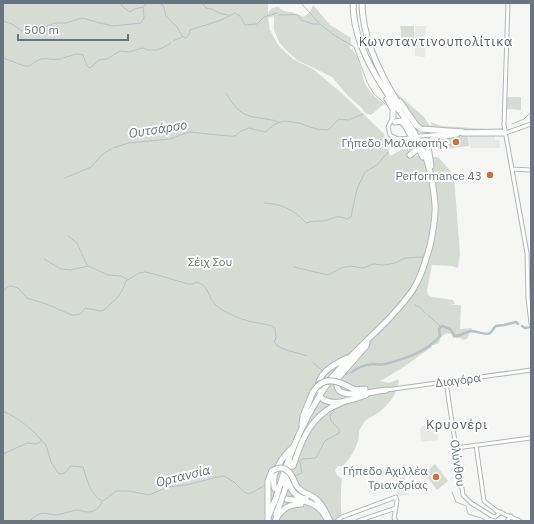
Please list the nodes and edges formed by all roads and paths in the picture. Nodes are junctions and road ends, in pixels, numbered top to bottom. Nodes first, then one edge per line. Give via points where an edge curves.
1 (353, 3) edge
2 (362, 3) edge
3 (508, 3) edge
4 (385, 90) junction
5 (394, 97) junction
6 (394, 120) junction
7 (531, 124) edge
8 (463, 132) junction
9 (505, 133) junction
10 (457, 134) junction
11 (411, 137) dead end
12 (415, 143) junction
13 (410, 155) dead end
14 (427, 163) junction
15 (431, 169) junction
16 (512, 169) junction
17 (531, 170) edge
18 (529, 263) edge
19 (531, 319) edge
20 (531, 324) edge
21 (351, 356) junction
22 (531, 370) edge
23 (338, 374) junction
24 (446, 382) junction
25 (384, 390) junction
26 (315, 391) junction
27 (323, 399) dead end
28 (347, 400) junction
29 (310, 419) junction
30 (302, 428) junction
31 (304, 438) junction
32 (531, 438) edge
33 (476, 445) junction
34 (294, 446) junction
35 (456, 448) junction
36 (290, 476) junction
37 (280, 496) junction
38 (396, 508) junction
39 (390, 509) junction
40 (500, 512) junction
41 (394, 514) junction
42 (511, 516) junction
43 (342, 517) junction
44 (328, 519) edge
45 (269, 521) edge
46 (275, 521) edge
47 (338, 521) edge
48 (344, 521) edge
49 (358, 521) edge
50 (396, 521) edge
51 (507, 521) edge
52 (520, 521) edge

1 - 4 highway via 354,22 360,41
2 - 5 highway via 369,44
3 - 9 street
4 - 6 highway via 393,109
4 - 14 highway via 414,132
5 - 8 highway via 420,129
5 - 15 highway via 420,137
6 - 11 street via 390,127 392,135 397,138
6 - 12 highway via 403,123
7 - 9 street
8 - 9 street
8 - 10 street via 420,136
9 - 10 street
9 - 16 street
10 - 15 highway via 430,140 428,146
12 - 13 highway via 415,151
12 - 14 highway
14 - 21 highway via 435,214 425,264 406,298
15 - 23 highway via 436,195 435,236 418,285 394,316
16 - 17 street
16 - 18 street
18 - 19 street via 528,298
19 - 20 street
21 - 23 highway
21 - 26 highway via 326,371
22 - 24 street, Διαγόρα
23 - 25 highway via 337,386 344,394
23 - 29 highway
23 - 30 highway via 318,399
24 - 25 street, Διαγόρα
24 - 35 street, Ολύνθου
25 - 26 highway, bridge via 355,390 334,381 326,381 319,384
25 - 28 highway
26 - 30 highway via 303,416
27 - 28 highway via 332,402
28 - 31 highway via 320,416
29 - 31 highway
29 - 37 highway via 298,443
30 - 34 highway
31 - 36 highway
32 - 33 street
33 - 35 street
33 - 40 street via 484,501
34 - 37 highway
34 - 44 highway via 285,455 276,472 275,488 286,499 307,501 316,505
35 - 40 street, Ολύνθου via 464,496 492,516 495,517
36 - 37 highway
36 - 44 highway via 290,485 294,493 318,504
37 - 45 highway
37 - 46 highway
38 - 39 street
38 - 41 street
38 - 43 street via 396,497
39 - 41 street
39 - 49 street
40 - 42 street
41 - 50 street
42 - 51 street
42 - 52 street
43 - 47 street
43 - 48 street
44 - 45 highway, bridge via 325,509 319,502 301,492 286,469 278,468 272,471 268,481
44 - 46 highway via 315,507 298,504 284,509

